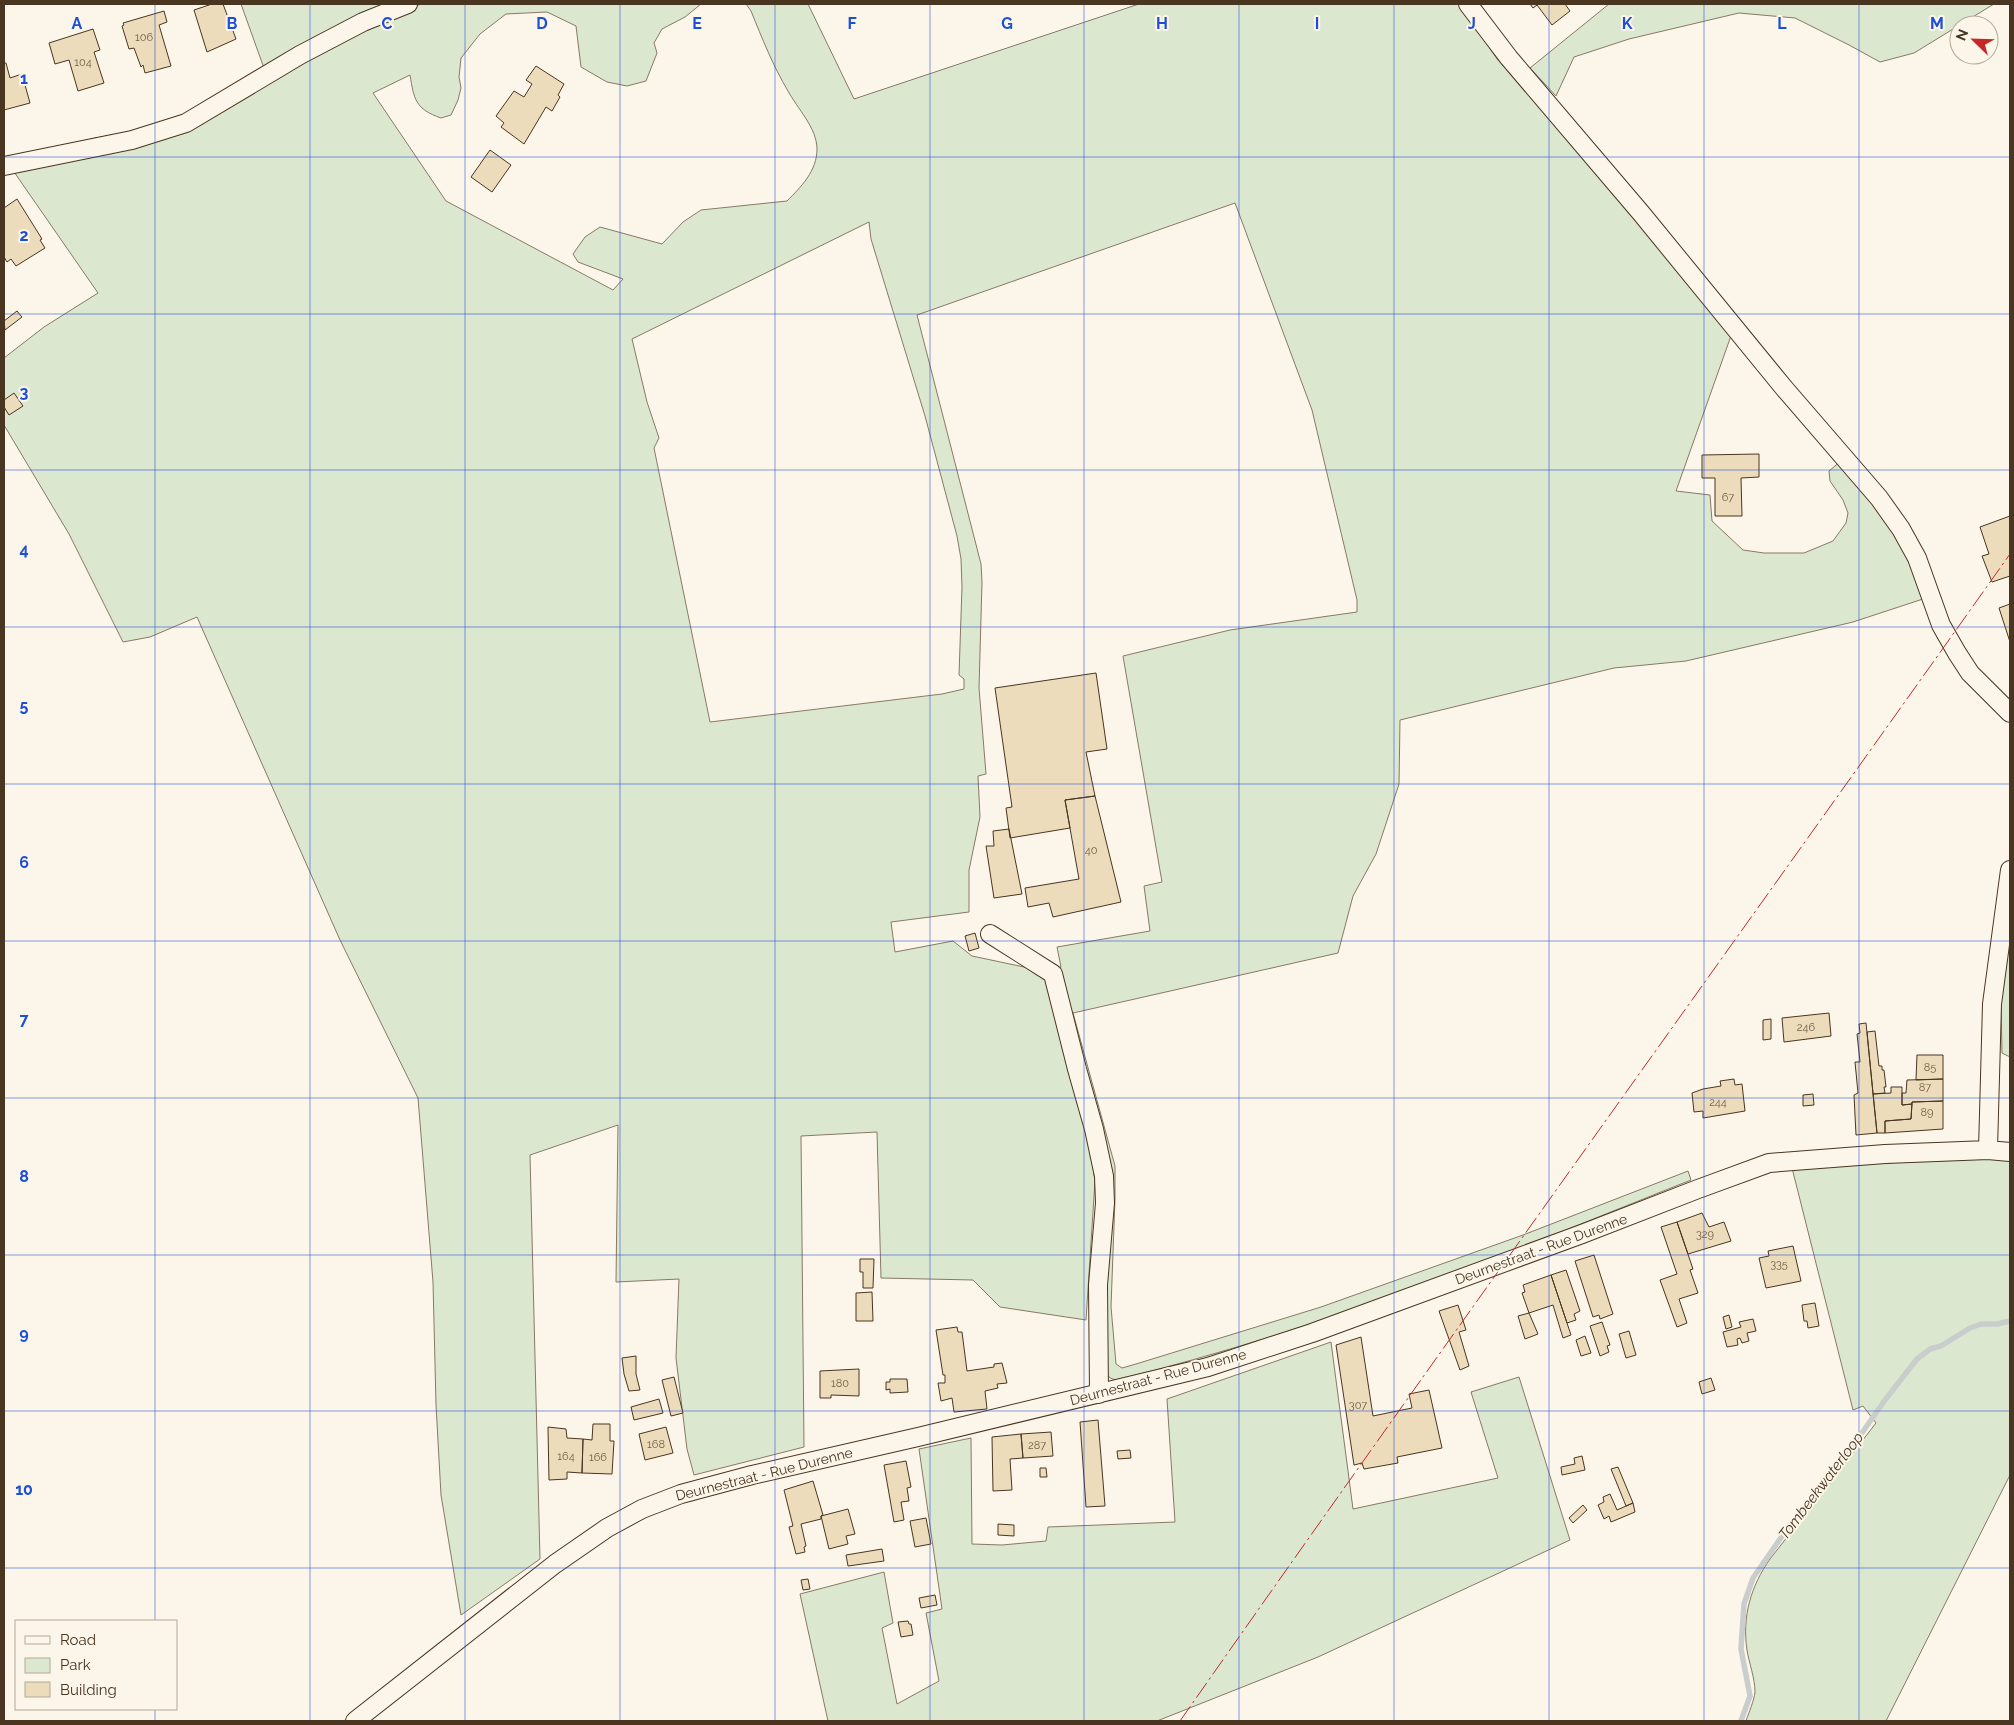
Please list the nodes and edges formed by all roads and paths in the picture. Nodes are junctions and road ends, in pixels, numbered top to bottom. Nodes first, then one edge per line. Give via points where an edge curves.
1 (408, 4) edge
2 (1468, 4) edge
3 (4, 166) edge
4 (2010, 713) edge
5 (2010, 870) edge
6 (990, 934) dead end
7 (1988, 1150) junction
8 (2010, 1152) edge
9 (1099, 1394) junction
10 (355, 1721) edge

1 - 3 street via 363,22 300,55 186,123 132,140
2 - 4 street via 1509,58 1641,212 1784,388 1880,498 1917,558 1941,625 1957,653 1970,673
5 - 7 street via 1992,1004
6 - 9 street via 1053,974 1094,1129 1104,1176 1105,1203 1098,1285
7 - 8 street, Deurnestraat - Rue Durenne
7 - 9 street, Deurnestraat - Rue Durenne via 1769,1163 1312,1333 1208,1367
9 - 10 street, Deurnestraat - Rue Durenne via 752,1474 642,1509 607,1528 555,1564

